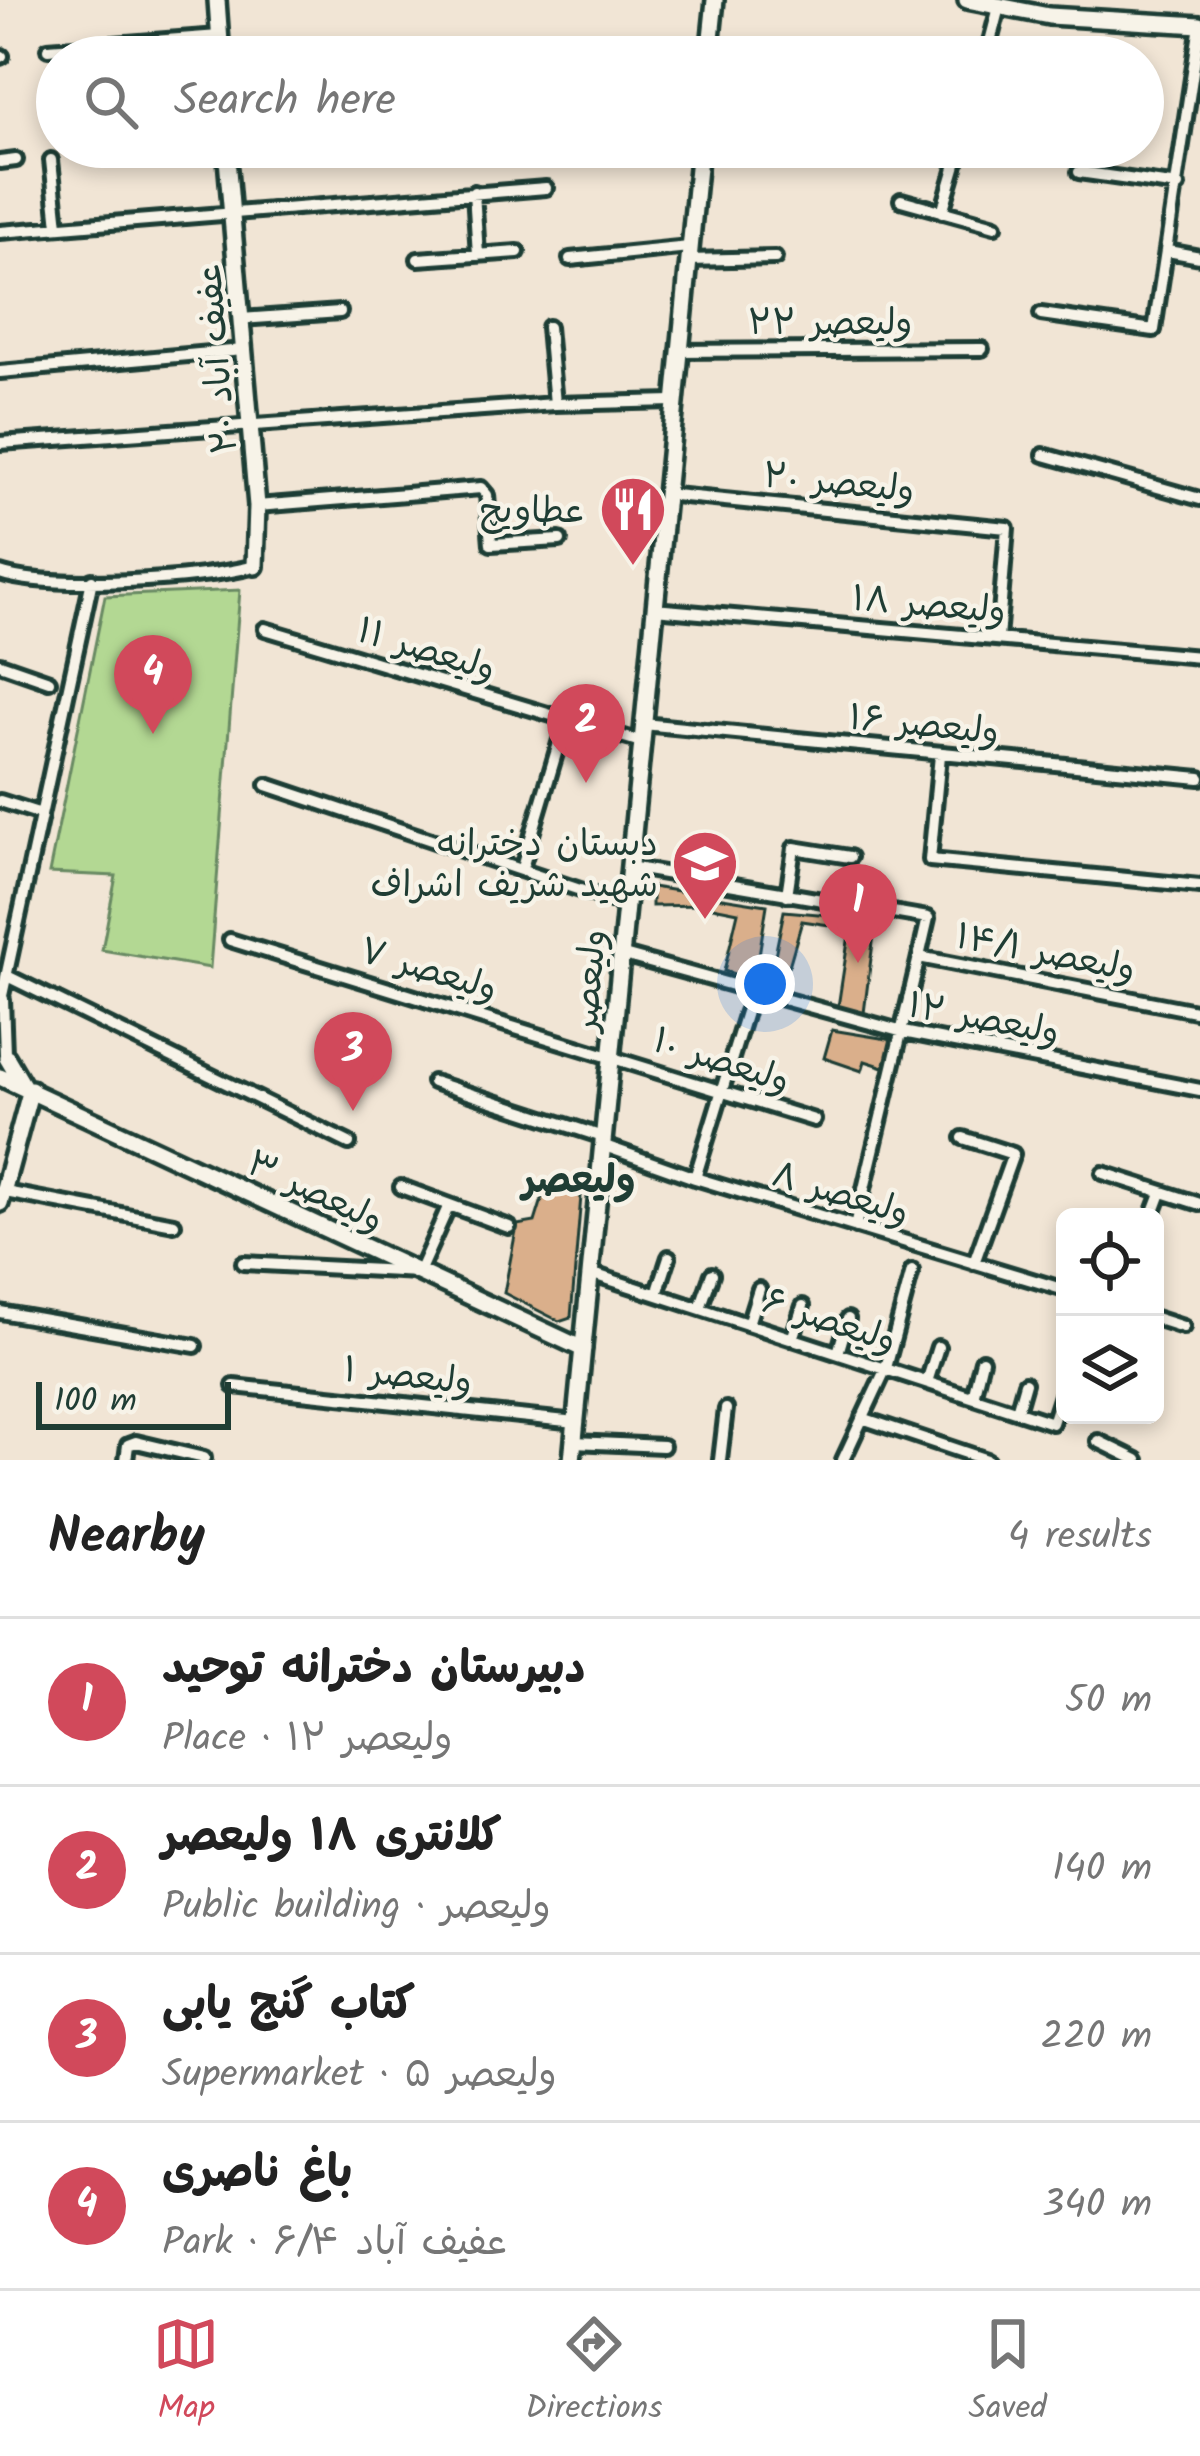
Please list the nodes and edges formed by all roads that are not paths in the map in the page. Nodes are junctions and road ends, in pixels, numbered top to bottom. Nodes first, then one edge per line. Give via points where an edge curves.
1 (217, 0) edge
2 (715, 0) edge
3 (967, 0) edge
4 (999, 7) junction
5 (1200, 25) edge
6 (219, 36) edge
7 (711, 36) edge
8 (991, 36) edge
9 (1184, 138) junction
10 (1200, 141) edge
11 (16, 160) dead end
12 (0, 162) edge
13 (52, 168) edge
14 (228, 168) edge
15 (698, 168) edge
16 (955, 168) edge
17 (1079, 172) dead end
18 (1178, 186) junction
19 (546, 188) dead end
20 (474, 192) junction
21 (901, 200) dead end
22 (233, 212) junction
23 (942, 212) junction
24 (58, 226) junction
25 (995, 226) dead end
26 (0, 232) edge
27 (1168, 251) junction
28 (518, 252) dead end
29 (688, 254) junction
30 (478, 255) junction
31 (1200, 257) edge
32 (775, 258) dead end
33 (418, 259) dead end
34 (570, 259) dead end
35 (340, 312) dead end
36 (1042, 314) dead end
37 (241, 319) junction
38 (548, 327) dead end
39 (982, 349) dead end
40 (243, 350) junction
41 (678, 351) junction
42 (0, 372) edge
43 (673, 401) junction
44 (555, 404) junction
45 (250, 425) junction
46 (0, 443) edge
47 (1044, 455) dead end
48 (664, 494) junction
49 (1200, 500) edge
50 (257, 506) junction
51 (560, 540) dead end
52 (255, 566) joint
53 (0, 573) edge
54 (92, 580) junction
55 (653, 609) junction
56 (265, 628) dead end
57 (998, 639) junction
58 (1200, 657) edge
59 (0, 664) edge
60 (49, 681) dead end
61 (565, 722) junction
62 (642, 733) junction
63 (940, 755) junction
64 (1200, 778) edge
65 (266, 785) dead end
66 (0, 801) edge
67 (38, 814) junction
68 (850, 857) dead end
69 (629, 867) junction
70 (522, 868) junction
71 (1200, 886) edge
72 (787, 895) junction
73 (625, 905) junction
74 (0, 933) edge
75 (14, 938) junction
76 (230, 940) dead end
77 (620, 954) junction
78 (920, 957) junction
79 (7, 976) junction
80 (1, 1000) edge
81 (746, 1012) dead end
82 (1200, 1012) edge
83 (903, 1032) junction
84 (611, 1054) junction
85 (3, 1062) edge
86 (433, 1082) dead end
87 (27, 1087) junction
88 (1200, 1090) edge
89 (720, 1091) junction
90 (814, 1120) dead end
91 (963, 1138) dead end
92 (603, 1141) junction
93 (349, 1143) dead end
94 (1102, 1174) dead end
95 (695, 1178) junction
96 (400, 1187) dead end
97 (1161, 1192) junction
98 (1, 1195) edge
99 (1200, 1204) edge
100 (449, 1205) junction
101 (1155, 1208) edge
102 (174, 1224) dead end
103 (509, 1227) dead end
104 (856, 1227) junction
105 (669, 1257) dead end
106 (243, 1263) dead end
107 (974, 1263) junction
108 (912, 1271) dead end
109 (419, 1272) junction
110 (590, 1273) junction
111 (712, 1274) dead end
112 (1056, 1287) edge
113 (759, 1289) dead end
114 (657, 1294) junction
115 (803, 1306) dead end
116 (700, 1308) junction
117 (0, 1312) edge
118 (848, 1319) dead end
119 (1164, 1321) edge
120 (748, 1324) junction
121 (1183, 1327) dead end
122 (792, 1340) junction
123 (195, 1346) dead end
124 (938, 1347) dead end
125 (583, 1349) junction
126 (838, 1353) junction
127 (982, 1360) dead end
128 (886, 1369) junction
129 (927, 1382) junction
130 (1025, 1383) dead end
131 (234, 1386) dead end
132 (974, 1397) junction
133 (726, 1409) dead end
134 (1056, 1411) edge
135 (1017, 1412) junction
136 (862, 1418) junction
137 (576, 1422) junction
138 (1098, 1441) dead end
139 (574, 1442) junction
140 (663, 1446) dead end
141 (205, 1458) edge
142 (1131, 1459) edge
143 (126, 1460) edge
144 (572, 1460) edge
145 (720, 1460) edge
146 (843, 1460) edge
147 (987, 1460) edge

1 - 6 main road
2 - 7 main road
3 - 4 main road
4 - 5 main road
4 - 8 street
5 - 9 street
9 - 10 street
9 - 18 street
11 - 12 street
13 - 24 street
14 - 22 main road, عفیف آباد ۲۰
15 - 29 main road, ولیعصر
16 - 23 street
17 - 18 street
18 - 27 street
19 - 20 street
20 - 22 street
20 - 30 street
21 - 23 street
22 - 24 street
22 - 37 main road, عفیف آباد ۲۰
23 - 25 street
24 - 26 street
27 - 31 street
27 - 36 street via 1154,330
28 - 30 street
29 - 32 street
29 - 34 street
29 - 41 main road, ولیعصر
30 - 33 street
35 - 37 street
37 - 40 main road, عفیف آباد ۲۰
38 - 44 street
39 - 41 street, ۲۲ ولیعصر
40 - 42 street
40 - 45 main road, عفیف آباد ۲۰
41 - 43 main road, ولیعصر
43 - 44 street
43 - 48 main road, ولیعصر
44 - 45 street
45 - 46 street
45 - 50 main road, عفیف آباد ۲۰
47 - 49 street
48 - 55 main road, ولیعصر
48 - 57 street, ۲۰ ولیعصر via 1007,528
50 - 51 street via 481,488 490,544
50 - 52 main road, عفیف آباد ۲۰
52 - 54 street
53 - 54 street
54 - 67 street
55 - 57 street, ۱۸ ولیعصر
55 - 62 main road, ولیعصر
56 - 61 street, ۱۱ ولیعصر
57 - 58 street, ۱۸ ولیعصر
59 - 60 street
61 - 62 street, ۱۱ ولیعصر
61 - 70 street
62 - 63 street, ۱۶ ولیعصر
62 - 69 main road, ولیعصر
63 - 64 street, ۱۶ ولیعصر
63 - 71 street via 930,860
65 - 70 street
66 - 67 street
67 - 75 street
68 - 72 street via 794,848
69 - 72 street
69 - 73 main road, ولیعصر
70 - 73 street
72 - 78 street, ۱۴/۱ ولیعصر via 928,918
73 - 77 main road, ولیعصر
74 - 75 street
75 - 79 street
76 - 84 street, ۷ ولیعصر
77 - 83 street, ۱۲ ولیعصر
77 - 84 main road, ولیعصر
78 - 82 street, ۱۴/۱ ولیعصر
78 - 83 street
79 - 80 street
79 - 93 street
80 - 85 street
81 - 89 street
83 - 88 street, ۱۲ ولیعصر
83 - 104 street
84 - 89 street, ۱۰ ولیعصر
84 - 92 main road, ولیعصر
85 - 87 main road
86 - 92 street, ۸ ولیعصر
87 - 98 main road
87 - 109 main road, ۳ ولیعصر
89 - 90 street, ۱۰ ولیعصر
89 - 95 street
91 - 107 street via 1013,1154
92 - 95 street, ۸ ولیعصر
92 - 110 main road, ولیعصر
94 - 97 street
95 - 104 street, ۸ ولیعصر
96 - 100 street
97 - 99 street
97 - 101 street
98 - 102 street
100 - 103 street
100 - 109 street
104 - 107 street, ۸ ولیعصر
105 - 114 street
106 - 109 street
107 - 112 street, ۸ ولیعصر
108 - 128 street
109 - 125 main road, ۳ ولیعصر
110 - 114 street, ۶ ولیعصر
110 - 125 main road, ولیعصر
111 - 116 street
113 - 120 street
114 - 116 street, ۶ ولیعصر
115 - 122 street
116 - 120 street, ۶ ولیعصر
117 - 123 street
118 - 126 street
119 - 121 street
120 - 122 street, ۶ ولیعصر
122 - 126 street, ۶ ولیعصر
124 - 129 street
125 - 137 main road, ولیعصر
126 - 128 street, ۶ ولیعصر
127 - 132 street
128 - 129 street, ۶ ولیعصر
128 - 136 street
129 - 132 street, ۶ ولیعصر
130 - 135 street
131 - 137 street, ۱ ولیعصر
132 - 135 street, ۶ ولیعصر
133 - 145 street
134 - 135 street, ۶ ولیعصر via 1052,1423
136 - 146 street
136 - 147 street
137 - 139 main road, ولیعصر
138 - 142 street
139 - 140 street
139 - 144 main road, ولیعصر
141 - 143 street via 136,1442

